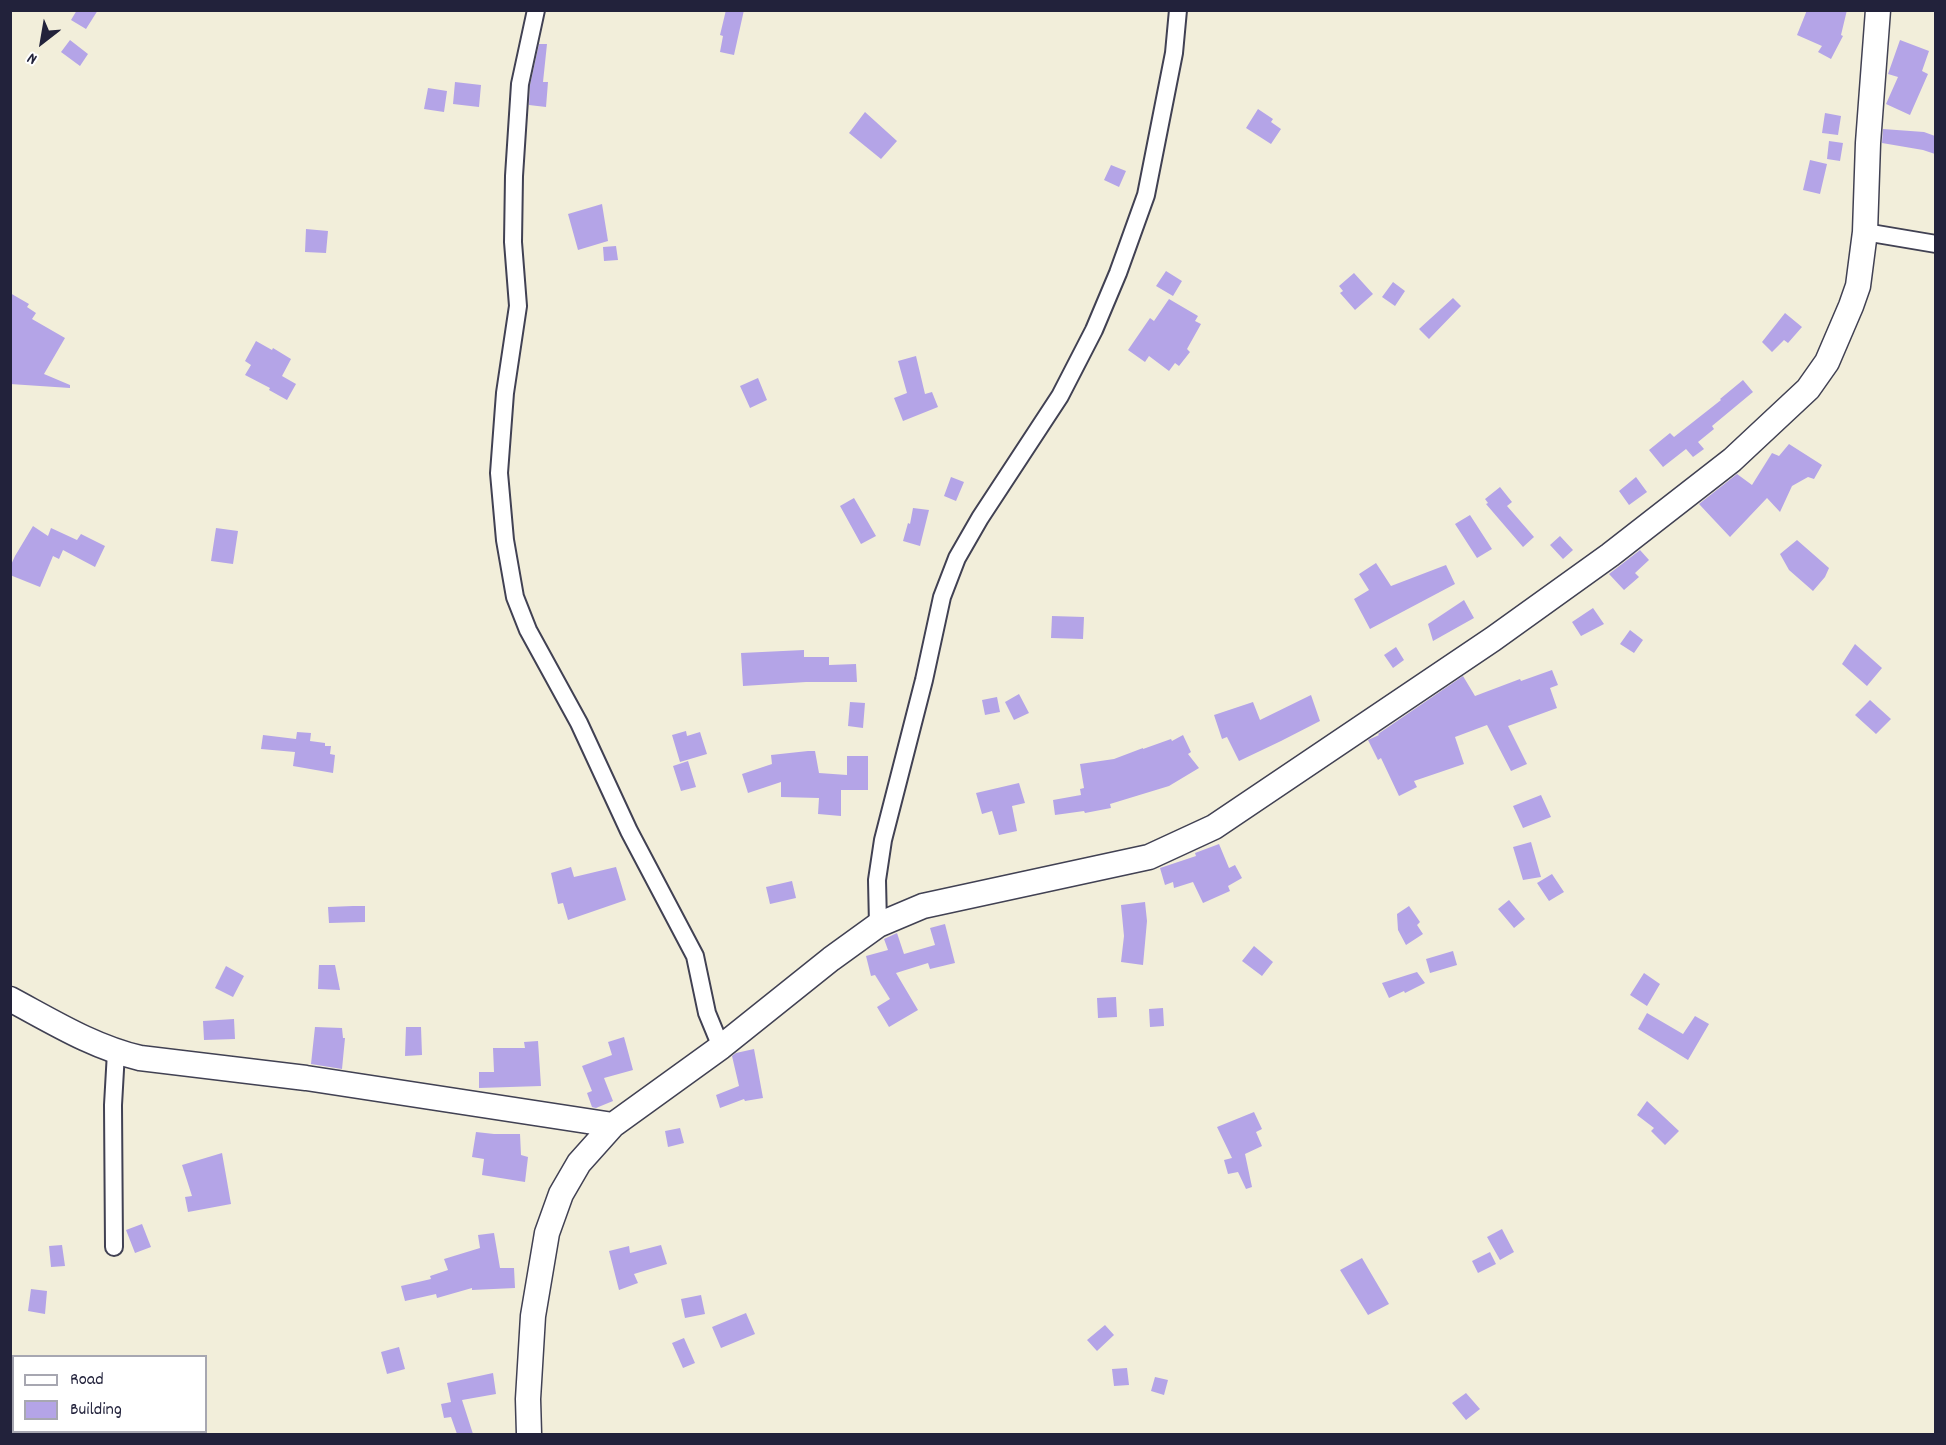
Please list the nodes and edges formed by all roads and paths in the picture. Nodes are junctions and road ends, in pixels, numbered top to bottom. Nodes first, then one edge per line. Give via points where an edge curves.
1 (536, 10) edge
2 (1178, 10) edge
3 (1878, 10) edge
4 (1865, 232) junction
5 (1935, 243) edge
6 (878, 924) junction
7 (10, 999) edge
8 (721, 1047) junction
9 (116, 1053) junction
10 (613, 1125) junction
11 (114, 1247) dead end
12 (529, 1434) edge

1 - 8 street via 520,84 513,242 518,306 505,393 500,473 515,597 528,630 695,956 707,1013
2 - 6 street via 1174,53 1146,195 1118,273 1060,396 980,518 957,558 942,597 883,840 877,880
3 - 4 main road
4 - 5 street
4 - 6 main road via 1858,286 1851,306 1827,362 1808,389 1732,460 1493,639 1214,827 1188,840 1149,857 923,906
6 - 8 main road
7 - 9 main road
8 - 10 main road
9 - 10 main road
9 - 11 street
10 - 12 main road via 579,1163 561,1194 547,1233 533,1316

